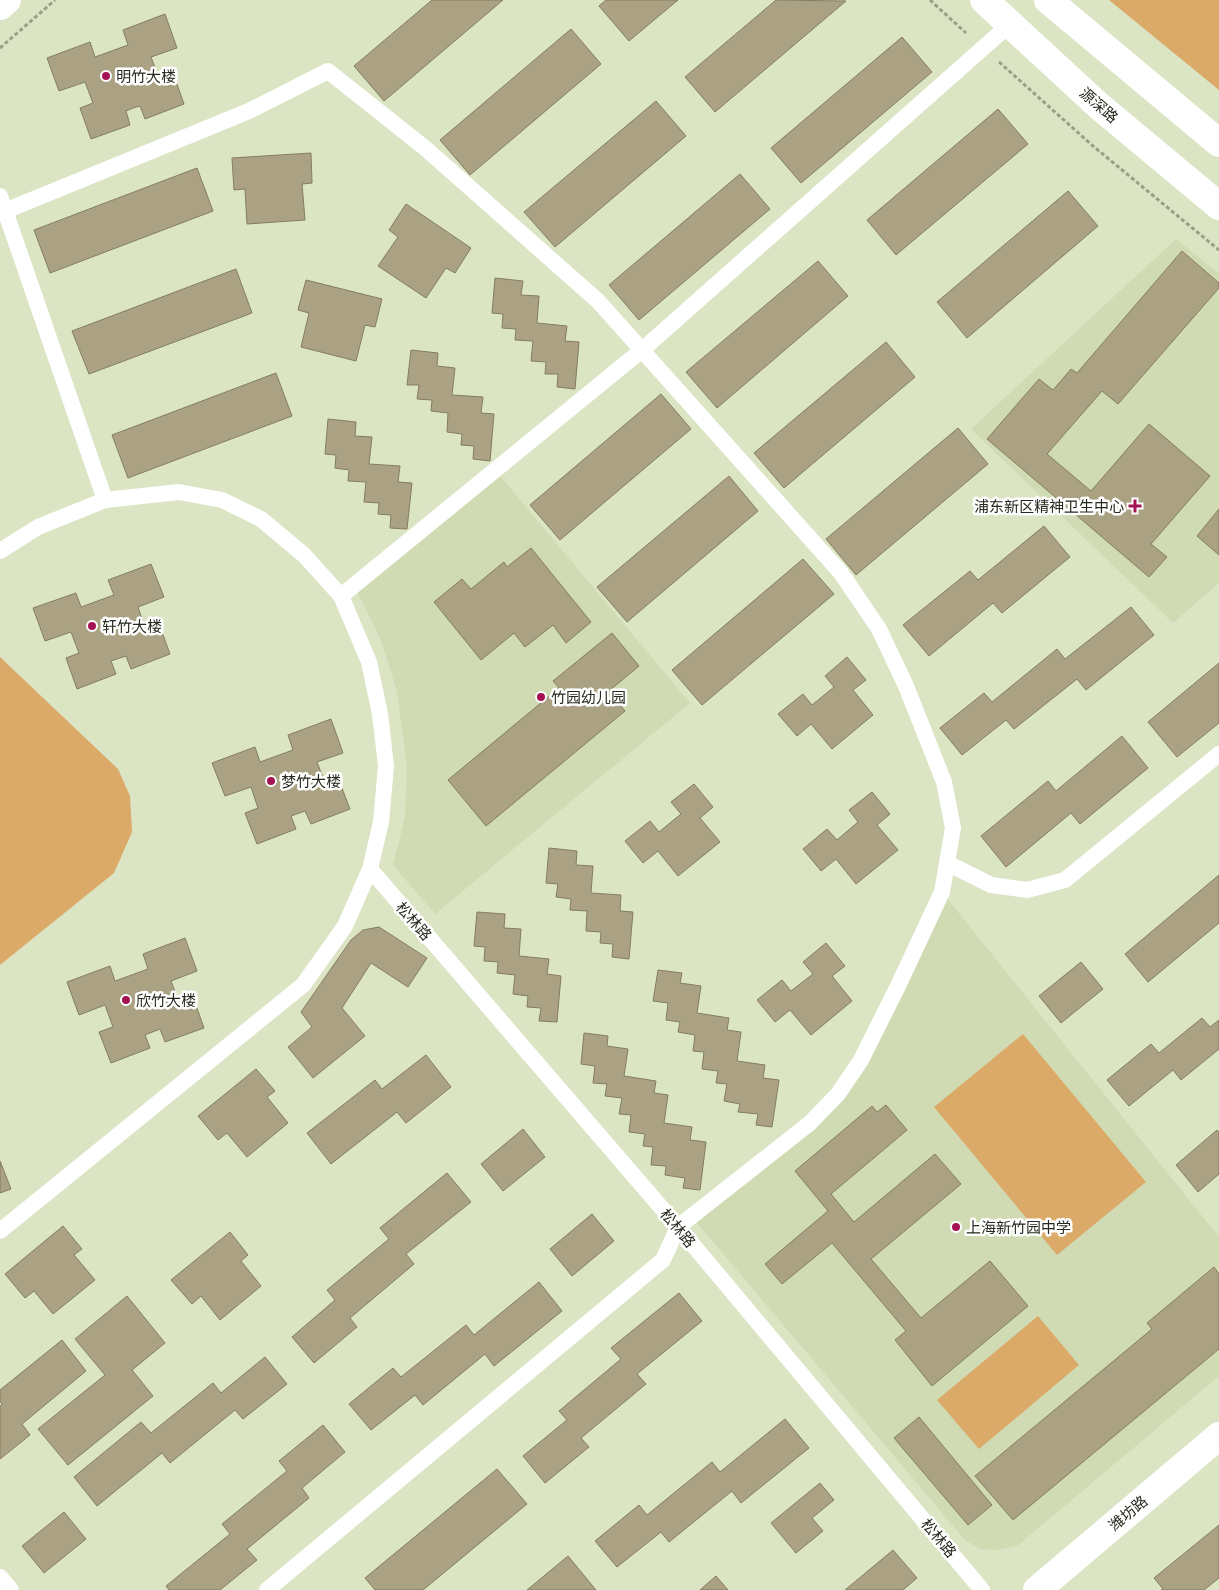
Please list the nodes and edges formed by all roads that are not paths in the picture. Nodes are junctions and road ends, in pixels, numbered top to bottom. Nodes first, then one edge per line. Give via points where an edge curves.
1 (7, 0) edge
2 (984, 0) edge
3 (1048, 0) edge
4 (0, 6) edge
5 (1010, 25) junction
6 (1219, 143) edge
7 (3, 204) edge
8 (1219, 206) edge
9 (642, 350) junction
10 (105, 500) junction
11 (0, 550) edge
12 (341, 596) junction
13 (1219, 754) edge
14 (947, 863) junction
15 (370, 869) junction
16 (678, 1227) junction
17 (0, 1232) edge
18 (1219, 1436) edge
19 (0, 1577) edge
20 (11, 1590) edge
21 (267, 1590) edge
22 (982, 1590) edge
23 (1037, 1590) edge

1 - 4 main road
2 - 5 main road, 源深路
3 - 6 main road
5 - 8 main road, 源深路 via 1099,106
5 - 9 lane
7 - 9 lane via 249,111 328,71 426,148 591,295
7 - 10 lane
9 - 12 lane
9 - 14 lane via 841,574 879,629 906,686 944,782 953,828
10 - 11 lane via 38,527
10 - 12 lane via 179,492 222,500 261,520 304,555
12 - 15 lane via 369,662 386,766 381,822
13 - 14 lane via 1065,880 1027,890 991,885
14 - 16 lane via 942,892 898,986 860,1060 838,1094 810,1123
15 - 16 lane, 松林路
15 - 17 lane via 345,926 303,985
16 - 21 lane via 663,1260
16 - 22 lane, 松林路
18 - 23 main road, 潍坊路
19 - 20 lane

